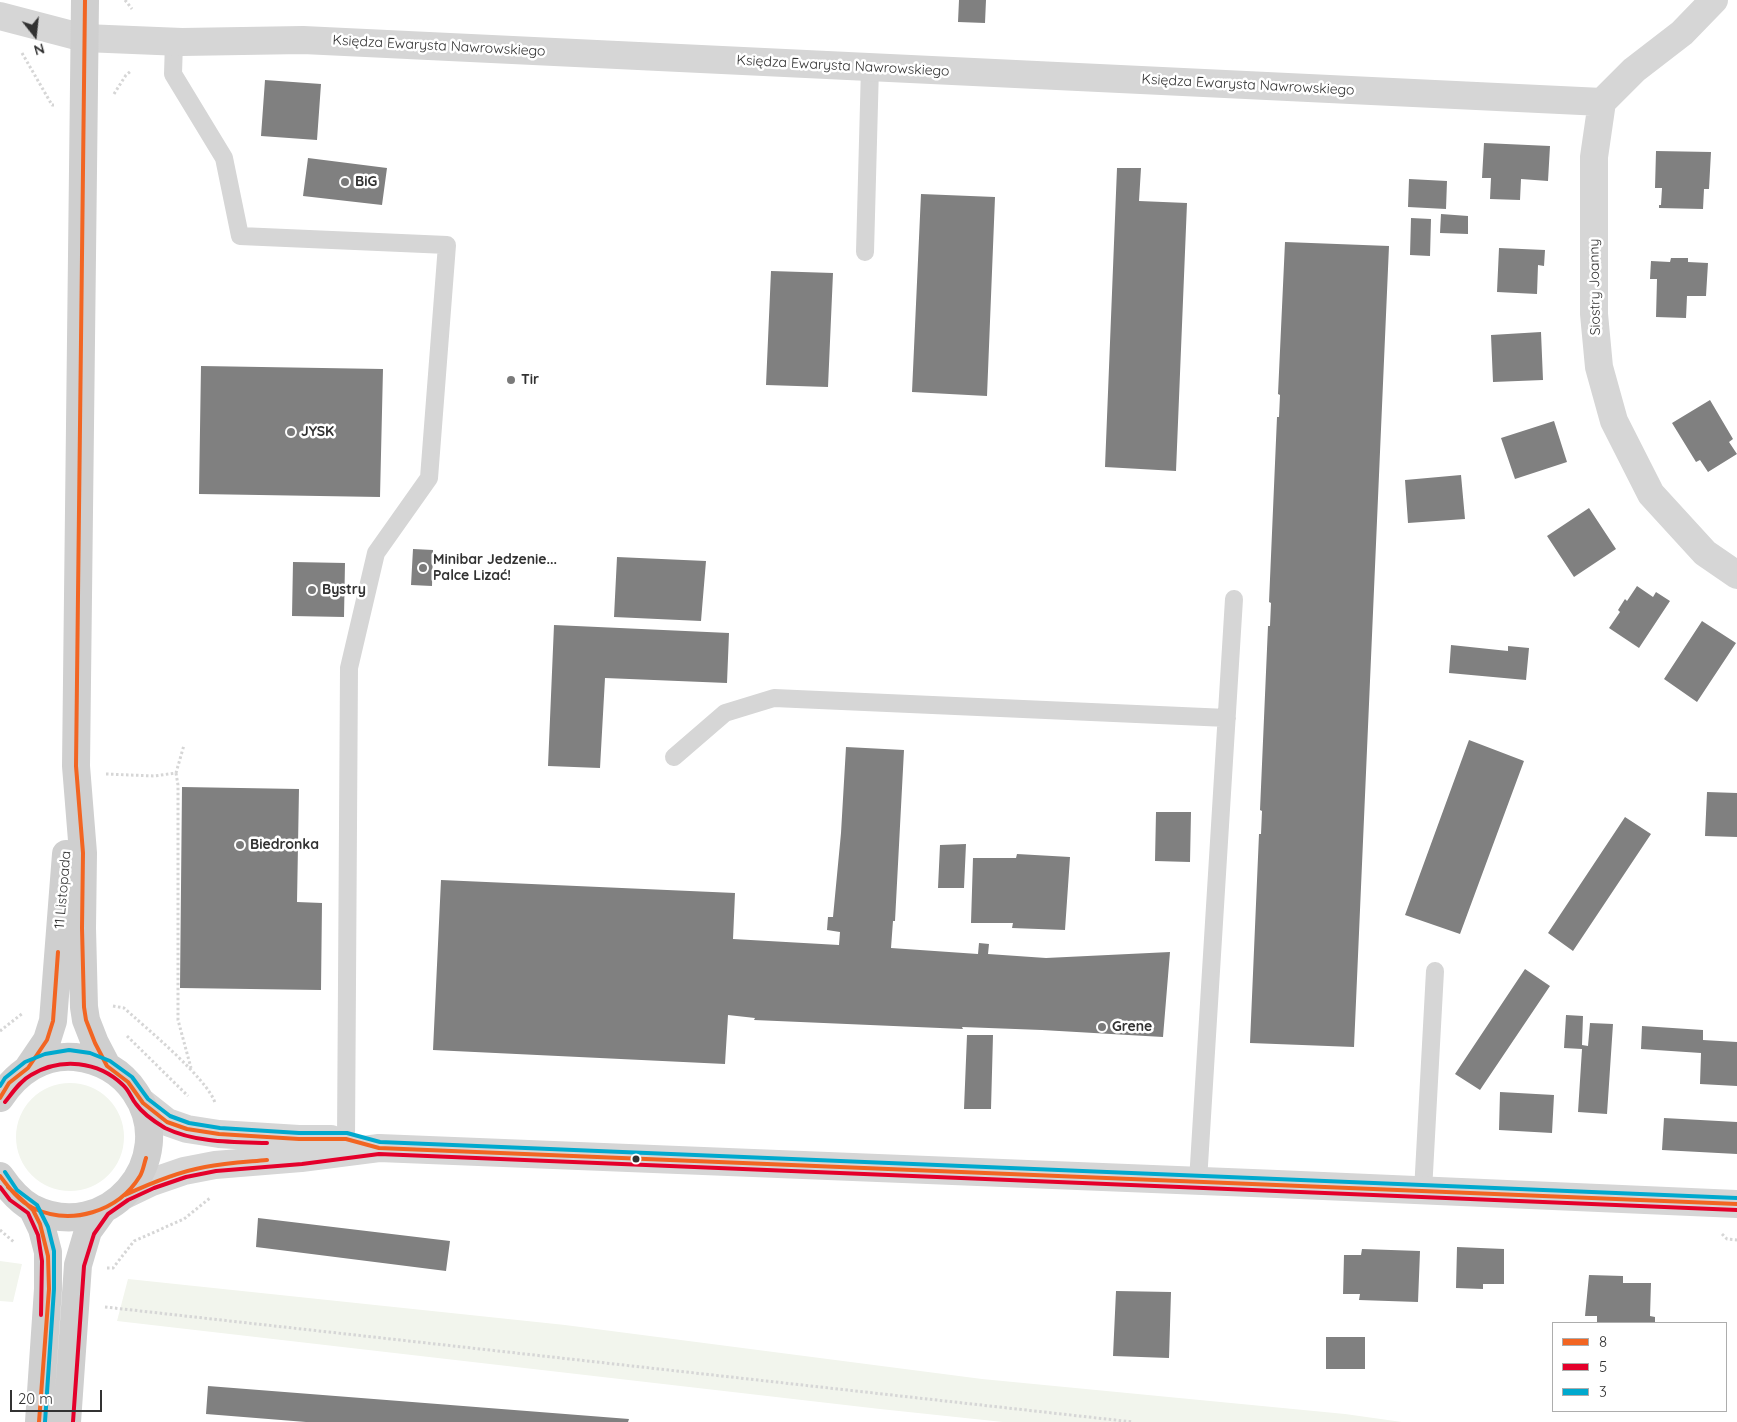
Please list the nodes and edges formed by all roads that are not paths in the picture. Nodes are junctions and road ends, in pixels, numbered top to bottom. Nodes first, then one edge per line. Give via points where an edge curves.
1 (85, 0) edge
2 (1714, 0) edge
3 (0, 16) edge
4 (84, 38) junction
5 (174, 42) junction
6 (870, 67) junction
7 (1602, 102) junction
8 (865, 252) dead end
9 (1737, 575) edge
10 (1234, 599) dead end
11 (1227, 718) junction
12 (674, 757) dead end
13 (76, 766) junction
14 (1435, 971) dead end
15 (107, 1066) junction
16 (28, 1068) junction
17 (0, 1098) edge
18 (143, 1103) junction
19 (346, 1139) junction
20 (379, 1148) junction
21 (0, 1176) edge
22 (1198, 1181) junction
23 (1423, 1191) junction
24 (114, 1202) junction
25 (1737, 1204) edge
26 (32, 1208) junction
27 (39, 1422) edge
28 (67, 1422) edge

1 - 4 main road, 11 Listopada
2 - 7 street
3 - 4 street, Księdza Ewarysta Nawrowskiego
4 - 5 street, Księdza Ewarysta Nawrowskiego
4 - 13 main road, 11 Listopada via 95,106
5 - 6 street, Księdza Ewarysta Nawrowskiego via 303,40
5 - 19 lane via 173,74 224,158 240,236 447,245 429,478 376,554 349,668
6 - 7 street, Księdza Ewarysta Nawrowskiego
6 - 8 lane
7 - 9 street, Siostry Joanny via 1594,157 1594,314 1599,367 1614,421 1651,494 1706,553
10 - 11 lane
11 - 12 lane via 774,698 725,713
11 - 22 lane
13 - 15 main road, 11 Listopada via 83,853 84,1006 94,1043
13 - 16 main road, 11 Listopada via 53,1021 46,1040
14 - 23 lane
15 - 16 main road via 68,1056
15 - 18 main road via 128,1082
16 - 17 main road via 9,1083
18 - 19 street via 167,1122 187,1130 299,1139
18 - 24 main road via 150,1127 149,1152 140,1176
19 - 20 street
20 - 22 street
20 - 24 street via 184,1171 152,1182
21 - 26 main road via 13,1194
22 - 23 street
23 - 25 street
24 - 26 main road via 80,1216 56,1216
24 - 28 main road via 88,1231 78,1265
26 - 27 main road via 48,1252

